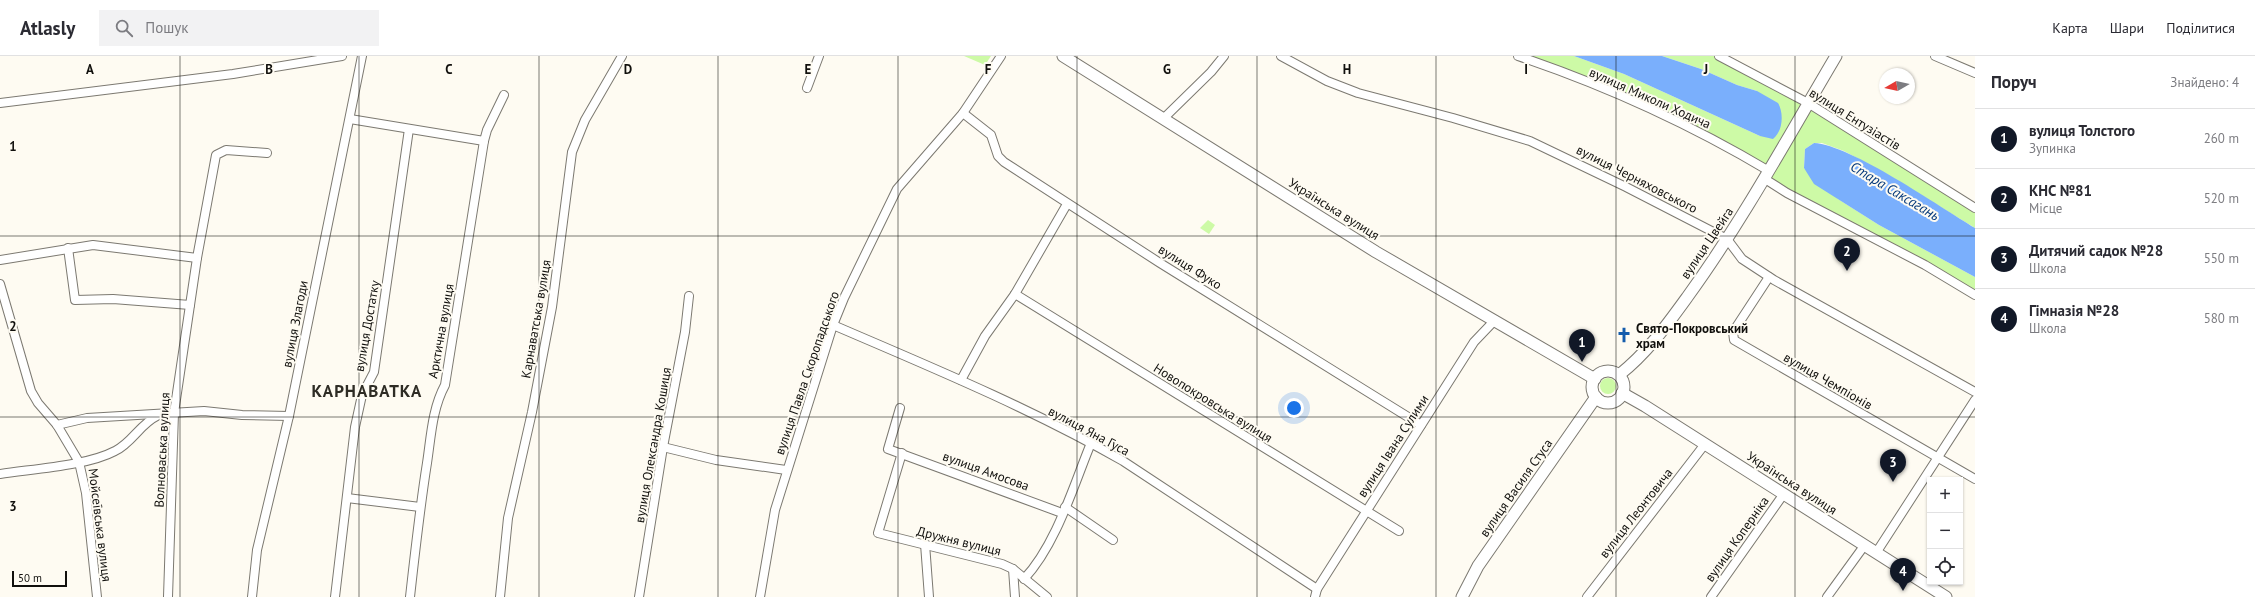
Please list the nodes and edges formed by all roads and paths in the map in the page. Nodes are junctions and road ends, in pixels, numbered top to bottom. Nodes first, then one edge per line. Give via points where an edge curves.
1 (342, 56) edge
2 (362, 56) edge
3 (622, 56) edge
4 (819, 56) edge
5 (1001, 56) edge
6 (1063, 56) edge
7 (1224, 56) edge
8 (1281, 56) edge
9 (1518, 56) edge
10 (1719, 56) edge
11 (1836, 56) edge
12 (1935, 56) edge
13 (1975, 74) edge
14 (807, 88) dead end
15 (504, 95) dead end
16 (0, 103) edge
17 (1808, 103) junction
18 (963, 113) junction
19 (1164, 118) junction
20 (350, 119) junction
21 (409, 129) junction
22 (484, 141) junction
23 (267, 153) dead end
24 (1767, 175) junction
25 (1067, 204) junction
26 (1975, 208) edge
27 (1727, 239) junction
28 (68, 248) junction
29 (197, 258) junction
30 (0, 260) edge
31 (1770, 276) junction
32 (0, 284) edge
33 (1015, 294) junction
34 (1975, 295) edge
35 (689, 296) dead end
36 (190, 305) junction
37 (1495, 320) junction
38 (833, 325) junction
39 (1619, 375) junction
40 (1594, 379) junction
41 (961, 380) junction
42 (1975, 392) edge
43 (1622, 393) junction
44 (1596, 397) junction
45 (1975, 400) edge
46 (900, 408) dead end
47 (174, 413) junction
48 (160, 414) junction
49 (289, 416) junction
50 (57, 425) junction
51 (1421, 426) junction
52 (1092, 443) junction
53 (1705, 444) junction
54 (663, 447) junction
55 (902, 453) junction
56 (1939, 459) junction
57 (80, 462) junction
58 (786, 470) junction
59 (0, 474) edge
60 (1975, 479) edge
61 (1783, 495) junction
62 (347, 498) junction
63 (420, 507) junction
64 (1063, 510) junction
65 (1366, 511) junction
66 (1399, 531) dead end
67 (1113, 540) dead end
68 (925, 544) junction
69 (1864, 546) junction
70 (1876, 553) junction
71 (1013, 569) junction
72 (1024, 579) junction
73 (1316, 593) edge
74 (98, 597) edge
75 (168, 597) edge
76 (252, 597) edge
77 (335, 597) edge
78 (410, 597) edge
79 (500, 597) edge
80 (639, 597) edge
81 (760, 597) edge
82 (929, 597) edge
83 (1015, 597) edge
84 (1048, 597) edge
85 (1462, 597) edge
86 (1587, 597) edge
87 (1711, 597) edge
88 (1827, 597) edge
89 (1946, 597) edge

1 - 16 street via 217,76
2 - 20 street, вулиця Злагоди
3 - 79 street, Карнаватська вулиця via 585,120 572,152 552,307 508,518
4 - 14 street
5 - 18 street, вулиця Павла Скоропадського
6 - 19 main road, Українська вулиця
7 - 19 street
8 - 27 street, вулиця Черняховського via 1327,81 1358,93 1530,141 1619,183
9 - 24 street, вулиця Миколи Ходича via 1607,91 1724,144
10 - 17 street, вулиця Ентузіастів
11 - 17 main road, вулиця Цвейга
12 - 13 street
15 - 22 street, Арктична вулиця
17 - 24 main road, вулиця Цвейга
17 - 26 street, вулиця Ентузіастів
18 - 25 street, вулиця Фуко via 991,135 998,156 1004,162
18 - 38 street, вулиця Павла Скоропадського via 897,189
19 - 37 main road, Українська вулиця via 1370,249
20 - 21 street
20 - 49 street, вулиця Злагоди
21 - 22 street
21 - 62 street, вулиця Достатку via 374,372 362,395 355,427
22 - 63 street, Арктична вулиця via 445,385 438,398
23 - 29 street, Волноваська вулиця via 226,150 216,155
24 - 27 main road, вулиця Цвейга
24 - 34 street, вулиця Миколи Ходича via 1787,193
25 - 33 street
25 - 51 street, вулиця Фуко
27 - 31 street, вулиця Черняховського via 1742,258
27 - 39 main road, вулиця Цвейга via 1651,346
28 - 29 street via 93,245
28 - 30 street
28 - 36 street via 74,300 113,299
29 - 36 street, Волноваська вулиця
31 - 42 street, вулиця Черняховського
31 - 56 street, вулиця Чемпіонів via 1733,332 1734,340
32 - 50 street, Мойсеївська вулиця via 31,391
33 - 41 street via 985,336
33 - 65 street, Новопокровська вулиця
35 - 54 street, вулиця Олександра Кошиця via 685,332
36 - 47 street, Волноваська вулиця
37 - 40 main road, Українська вулиця
37 - 51 street, вулиця Івана Сулими via 1474,342
38 - 41 street, вулиця Яна Гуса
38 - 58 street, вулиця Павла Скоропадського
39 - 40 main road via 1606,371 1599,373
39 - 43 main road via 1624,386
40 - 44 main road via 1592,388
41 - 52 street, вулиця Яна Гуса
43 - 44 main road via 1610,402
43 - 53 main road, Українська вулиця
44 - 85 main road, вулиця Василя Стуса via 1478,566
45 - 56 street
46 - 55 street, вулиця Амосова via 888,449
47 - 48 street
47 - 49 street via 204,411
47 - 75 street, Волноваська вулиця
48 - 50 street via 74,420
48 - 57 street via 147,421 124,446 114,452
49 - 76 street, вулиця Злагоди via 257,550
50 - 57 street, Мойсеївська вулиця
51 - 65 street, вулиця Івана Сулими
52 - 64 street
52 - 73 street, вулиця Яна Гуса via 1123,461
53 - 61 main road, Українська вулиця
53 - 86 street, вулиця Леонтовича
54 - 58 street via 716,460
54 - 80 street, вулиця Олександра Кошиця
55 - 64 street, вулиця Амосова
55 - 68 street, Дружня вулиця via 878,533
56 - 60 street, вулиця Чемпіонів
56 - 70 street
57 - 59 street
57 - 74 street, Мойсеївська вулиця
58 - 81 street, вулиця Павла Скоропадського via 775,510
61 - 69 main road, Українська вулиця
61 - 87 street, вулиця Коперніка
62 - 63 street
62 - 77 street, вулиця Достатку
63 - 78 street, Арктична вулиця
64 - 67 street, вулиця Амосова
64 - 72 street via 1033,569
65 - 66 street, Новопокровська вулиця
65 - 73 street, вулиця Івана Сулими
68 - 71 street, Дружня вулиця
68 - 82 street
69 - 70 main road, Українська вулиця
69 - 88 street
70 - 89 main road, Українська вулиця
71 - 72 street, Дружня вулиця
71 - 83 street
72 - 84 street, Дружня вулиця

